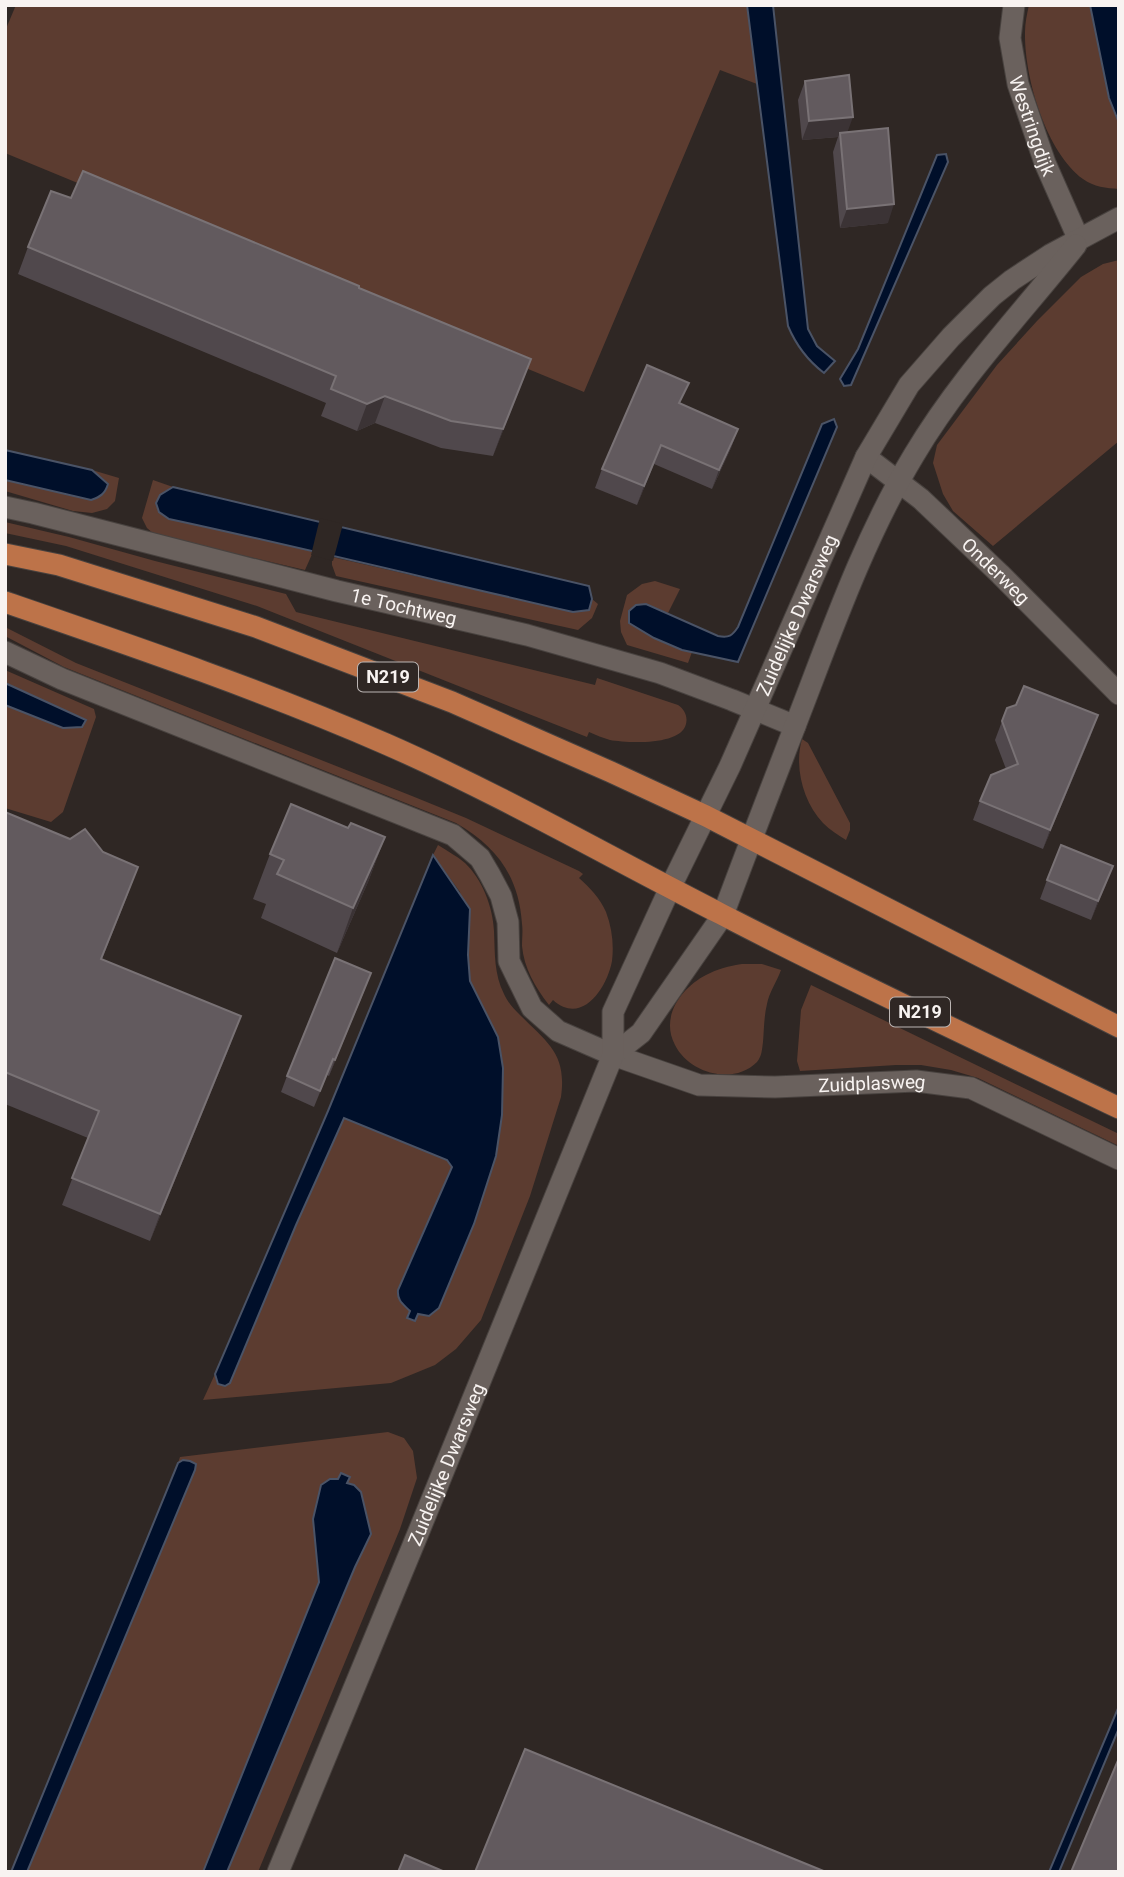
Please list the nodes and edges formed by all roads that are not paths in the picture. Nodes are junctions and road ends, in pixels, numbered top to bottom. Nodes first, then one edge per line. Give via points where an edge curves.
1 (1014, 5) edge
2 (1119, 218) edge
3 (1079, 240) junction
4 (866, 457) junction
5 (898, 482) junction
6 (5, 507) edge
7 (5, 554) edge
8 (5, 602) edge
9 (5, 652) edge
10 (1119, 694) edge
11 (755, 709) junction
12 (795, 726) junction
13 (706, 816) junction
14 (751, 840) junction
15 (670, 888) junction
16 (723, 915) junction
17 (1119, 1027) edge
18 (613, 1055) junction
19 (1119, 1108) edge
20 (1119, 1159) edge
21 (278, 1872) edge

1 - 3 street, Westringdijk via 1010,38 1018,84 1045,163
2 - 3 street, Zuidelijke Dwarsweg
3 - 4 street, Zuidelijke Dwarsweg via 1012,279 951,337 909,385
3 - 5 street, Zuidelijke Dwarsweg via 952,398
4 - 5 street, Onderweg
4 - 11 street, Zuidelijke Dwarsweg
5 - 10 street, Onderweg
5 - 12 street, Zuidelijke Dwarsweg via 856,572
6 - 11 street, 1e Tochtweg via 527,635 660,673
7 - 13 main road, N219 via 59,565 256,627 452,702
8 - 15 main road, N219 via 255,690 387,745
9 - 18 street via 453,835 480,858 501,896 508,922 509,961 532,1008 558,1031
11 - 12 street, 1e Tochtweg
11 - 13 street, Zuidelijke Dwarsweg
12 - 14 street, Zuidelijke Dwarsweg
13 - 14 main road, N219
13 - 15 street, Zuidelijke Dwarsweg
14 - 16 street, Zuidelijke Dwarsweg
14 - 17 main road, N219
15 - 16 main road, N219
15 - 18 street, Zuidelijke Dwarsweg via 613,1012
16 - 18 street, Zuidelijke Dwarsweg via 641,1033
16 - 19 main road, N219
18 - 20 street, Zuidplasweg via 699,1085 916,1081 971,1088
18 - 21 street, Zuidelijke Dwarsweg

